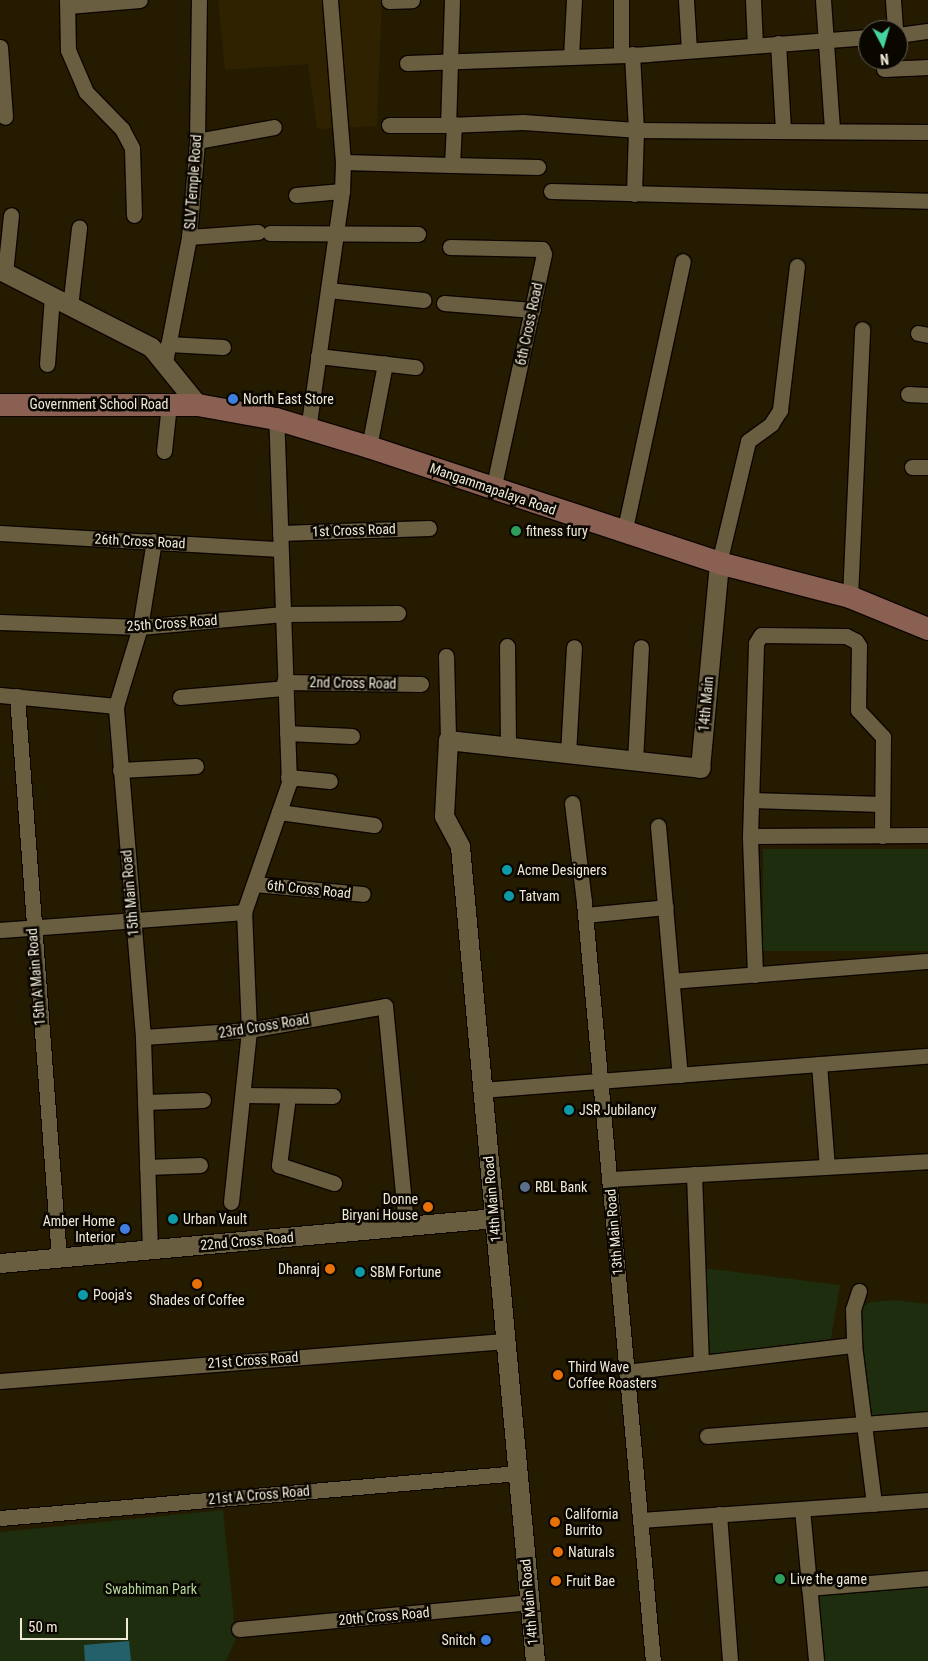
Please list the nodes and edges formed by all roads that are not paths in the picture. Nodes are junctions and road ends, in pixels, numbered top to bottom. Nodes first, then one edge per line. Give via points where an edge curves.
1 (140, 0) edge
2 (199, 0) edge
3 (330, 0) edge
4 (412, 0) edge
5 (452, 0) edge
6 (574, 0) edge
7 (621, 0) edge
8 (686, 0) edge
9 (753, 0) edge
10 (822, 0) edge
11 (893, 0) edge
12 (117, 1) edge
13 (389, 1) edge
14 (68, 3) edge
15 (895, 20) edge
16 (928, 31) edge
17 (908, 33) edge
18 (858, 38) edge
19 (826, 40) junction
20 (778, 43) junction
21 (755, 45) junction
22 (0, 47) edge
23 (689, 50) junction
24 (627, 54) junction
25 (571, 57) junction
26 (407, 63) dead end
27 (449, 63) junction
28 (928, 67) edge
29 (908, 68) edge
30 (5, 117) dead end
31 (451, 124) junction
32 (389, 125) dead end
33 (274, 128) dead end
34 (783, 129) junction
35 (832, 129) junction
36 (636, 130) junction
37 (928, 132) edge
38 (197, 141) junction
39 (344, 162) junction
40 (452, 165) junction
41 (538, 167) dead end
42 (342, 191) junction
43 (551, 191) dead end
44 (296, 194) dead end
45 (634, 194) junction
46 (928, 200) edge
47 (11, 215) dead end
48 (134, 215) dead end
49 (79, 228) dead end
50 (338, 232) junction
51 (418, 234) dead end
52 (189, 237) junction
53 (450, 247) dead end
54 (683, 260) dead end
55 (797, 266) dead end
56 (3, 271) edge
57 (328, 290) junction
58 (52, 296) junction
59 (423, 300) dead end
60 (444, 303) dead end
61 (70, 307) junction
62 (533, 310) junction
63 (862, 329) dead end
64 (168, 344) junction
65 (223, 346) dead end
66 (318, 356) junction
67 (165, 362) junction
68 (47, 364) dead end
69 (385, 364) junction
70 (415, 367) dead end
71 (908, 394) dead end
72 (928, 395) edge
73 (0, 404) edge
74 (169, 404) junction
75 (198, 405) junction
76 (276, 419) junction
77 (308, 430) junction
78 (369, 447) junction
79 (164, 451) dead end
80 (912, 467) dead end
81 (928, 467) edge
82 (493, 490) junction
83 (429, 528) dead end
84 (0, 533) edge
85 (280, 533) junction
86 (624, 533) junction
87 (154, 541) junction
88 (280, 549) junction
89 (718, 563) junction
90 (850, 597) junction
91 (398, 613) dead end
92 (283, 614) junction
93 (0, 622) edge
94 (140, 627) junction
95 (928, 629) edge
96 (507, 646) dead end
97 (574, 647) dead end
98 (641, 647) dead end
99 (446, 656) dead end
100 (421, 684) dead end
101 (284, 685) junction
102 (0, 695) edge
103 (17, 696) junction
104 (180, 697) dead end
105 (116, 706) junction
106 (287, 733) junction
107 (352, 736) dead end
108 (448, 740) junction
109 (508, 747) junction
110 (568, 754) junction
111 (635, 761) junction
112 (196, 766) dead end
113 (120, 770) junction
114 (288, 777) junction
115 (330, 781) dead end
116 (751, 800) junction
117 (572, 803) dead end
118 (882, 804) junction
119 (279, 812) junction
120 (374, 825) dead end
121 (658, 826) dead end
122 (928, 835) edge
123 (750, 836) junction
124 (882, 836) junction
125 (254, 884) junction
126 (363, 894) dead end
127 (666, 907) junction
128 (244, 912) junction
129 (586, 915) junction
130 (133, 919) junction
131 (32, 927) junction
132 (0, 930) edge
133 (928, 961) edge
134 (755, 975) junction
135 (672, 981) junction
136 (249, 1030) junction
137 (143, 1037) junction
138 (928, 1056) edge
139 (819, 1064) junction
140 (680, 1075) junction
141 (600, 1081) junction
142 (482, 1090) junction
143 (243, 1095) junction
144 (288, 1096) junction
145 (333, 1096) dead end
146 (203, 1100) dead end
147 (145, 1102) junction
148 (928, 1161) edge
149 (200, 1165) dead end
150 (147, 1167) junction
151 (827, 1167) junction
152 (694, 1174) junction
153 (609, 1179) junction
154 (334, 1183) dead end
155 (231, 1202) dead end
156 (494, 1218) junction
157 (406, 1226) junction
158 (150, 1250) junction
159 (59, 1258) junction
160 (0, 1264) edge
161 (859, 1291) dead end
162 (505, 1341) junction
163 (854, 1345) junction
164 (700, 1363) junction
165 (626, 1372) junction
166 (0, 1381) edge
167 (928, 1419) edge
168 (864, 1424) junction
169 (708, 1436) dead end
170 (518, 1473) junction
171 (928, 1500) edge
172 (874, 1504) junction
173 (802, 1509) junction
174 (719, 1514) junction
175 (0, 1518) edge
176 (641, 1520) junction
177 (928, 1578) edge
178 (809, 1588) junction
179 (529, 1602) junction
180 (239, 1629) dead end
181 (535, 1661) edge
182 (653, 1661) edge
183 (730, 1661) edge
184 (816, 1661) edge

1 - 12 street
2 - 38 street, SLV Temple Road
3 - 39 street
4 - 13 street
5 - 27 street
6 - 25 street
7 - 24 street
8 - 23 street
9 - 21 street
10 - 19 street
11 - 15 street
12 - 14 street
14 - 48 street via 68,50 86,92 122,129 132,148
16 - 17 street
18 - 19 street
19 - 20 street
19 - 35 street
20 - 21 street
20 - 34 street
21 - 23 street
22 - 30 street
23 - 24 street
24 - 25 street
24 - 36 street
25 - 27 street
26 - 27 street
27 - 31 street
28 - 29 street
31 - 32 street
31 - 36 street via 522,122
31 - 40 street
33 - 38 street
34 - 35 street
34 - 36 street
35 - 37 street
36 - 45 street
38 - 52 street, SLV Temple Road
39 - 40 street
39 - 42 street
40 - 41 street
42 - 44 street
42 - 50 street
43 - 45 street
45 - 46 street
47 - 56 street
49 - 61 street
50 - 51 street
50 - 52 street
50 - 57 street
52 - 64 street, SLV Temple Road
53 - 62 street, 6th Cross Road via 542,249
54 - 86 street
55 - 89 street, 14th Main via 781,404 776,418 748,441
56 - 58 street
57 - 59 street
57 - 66 street
58 - 61 street
58 - 68 street
60 - 62 street
61 - 67 street via 151,347
62 - 82 street, 6th Cross Road
63 - 90 street
64 - 65 street
64 - 67 street, SLV Temple Road
66 - 69 street
66 - 77 street
67 - 75 street
69 - 70 street
69 - 78 street
71 - 72 street
73 - 74 main road, Government School Road
74 - 75 main road, Government School Road
74 - 79 street
75 - 76 main road, Mangammapalaya Road
76 - 77 main road, Mangammapalaya Road
76 - 85 street
77 - 78 main road, Mangammapalaya Road
78 - 82 main road, Mangammapalaya Road
80 - 81 street
82 - 86 main road, Mangammapalaya Road
83 - 85 street, 1st Cross Road
84 - 87 street, 26th Cross Road
85 - 88 street
86 - 89 main road, Mangammapalaya Road
87 - 88 street, 26th Cross Road
87 - 94 street, 15th Main Road
88 - 92 street
89 - 90 main road, Mangammapalaya Road
89 - 111 street, 14th Main via 700,768
90 - 95 main road, Mangammapalaya Road
91 - 92 street, 25th Cross Road
92 - 94 street, 25th Cross Road
92 - 101 street
93 - 94 street, 25th Cross Road
94 - 105 street, 15th Main Road
96 - 109 street
97 - 110 street
98 - 111 street
99 - 108 street
100 - 101 street, 2nd Cross Road
101 - 104 street, 2nd Cross Road
101 - 106 street
102 - 103 street
103 - 105 street
103 - 131 street, 15th A Main Road
105 - 113 street, 15th Main Road
106 - 107 street
106 - 114 street
108 - 109 street, 14th Main
108 - 142 street, 14th Main Road via 444,816 460,846
109 - 110 street, 14th Main
110 - 111 street, 14th Main
112 - 113 street
113 - 130 street, 15th Main Road
114 - 115 street
114 - 119 street
116 - 118 street
116 - 118 street via 756,643 761,635 768,633 846,636 856,641 859,646 858,710 883,737
116 - 123 street
117 - 129 street, 13th Main Road
118 - 124 street
119 - 120 street
119 - 125 street
121 - 127 street
122 - 124 street
123 - 124 street
123 - 134 street
125 - 126 street, 6th Cross Road
125 - 128 street
127 - 129 street
127 - 135 street
128 - 130 street
128 - 136 street
129 - 141 street, 13th Main Road
130 - 131 street
130 - 137 street, 15th Main Road
131 - 132 street
131 - 159 street, 15th A Main Road
133 - 134 street
134 - 135 street
135 - 140 street
136 - 137 street, 23rd Cross Road
136 - 143 street
136 - 157 street, 23rd Cross Road via 385,1006
137 - 147 street, 15th Main Road
138 - 139 street
139 - 140 street
139 - 151 street
140 - 141 street
141 - 142 street
141 - 153 street, 13th Main Road
142 - 156 street, 14th Main Road
143 - 144 street
143 - 155 street
144 - 145 street
144 - 154 street via 279,1165
146 - 147 street
147 - 150 street, 15th Main Road
148 - 151 street
149 - 150 street
150 - 158 street, 15th Main Road
151 - 152 street
152 - 153 street
152 - 164 street
153 - 165 street, 13th Main Road
156 - 157 street, 22nd Cross Road
156 - 162 street, 14th Main Road
157 - 158 street, 22nd Cross Road
158 - 159 street, 22nd Cross Road
159 - 160 street, 22nd Cross Road
161 - 163 street via 853,1310
162 - 166 street, 21st Cross Road
162 - 170 street, 14th Main Road
163 - 164 street
163 - 168 street
164 - 165 street
165 - 176 street, 13th Main Road
167 - 168 street
168 - 169 street
168 - 172 street
170 - 175 street, 21st A Cross Road
170 - 179 street, 14th Main Road
171 - 172 street
172 - 173 street
173 - 174 street
173 - 178 street
174 - 176 street
174 - 183 street
176 - 182 street, 13th Main Road
177 - 178 street
178 - 184 street
179 - 180 street, 20th Cross Road
179 - 181 street, 14th Main Road

